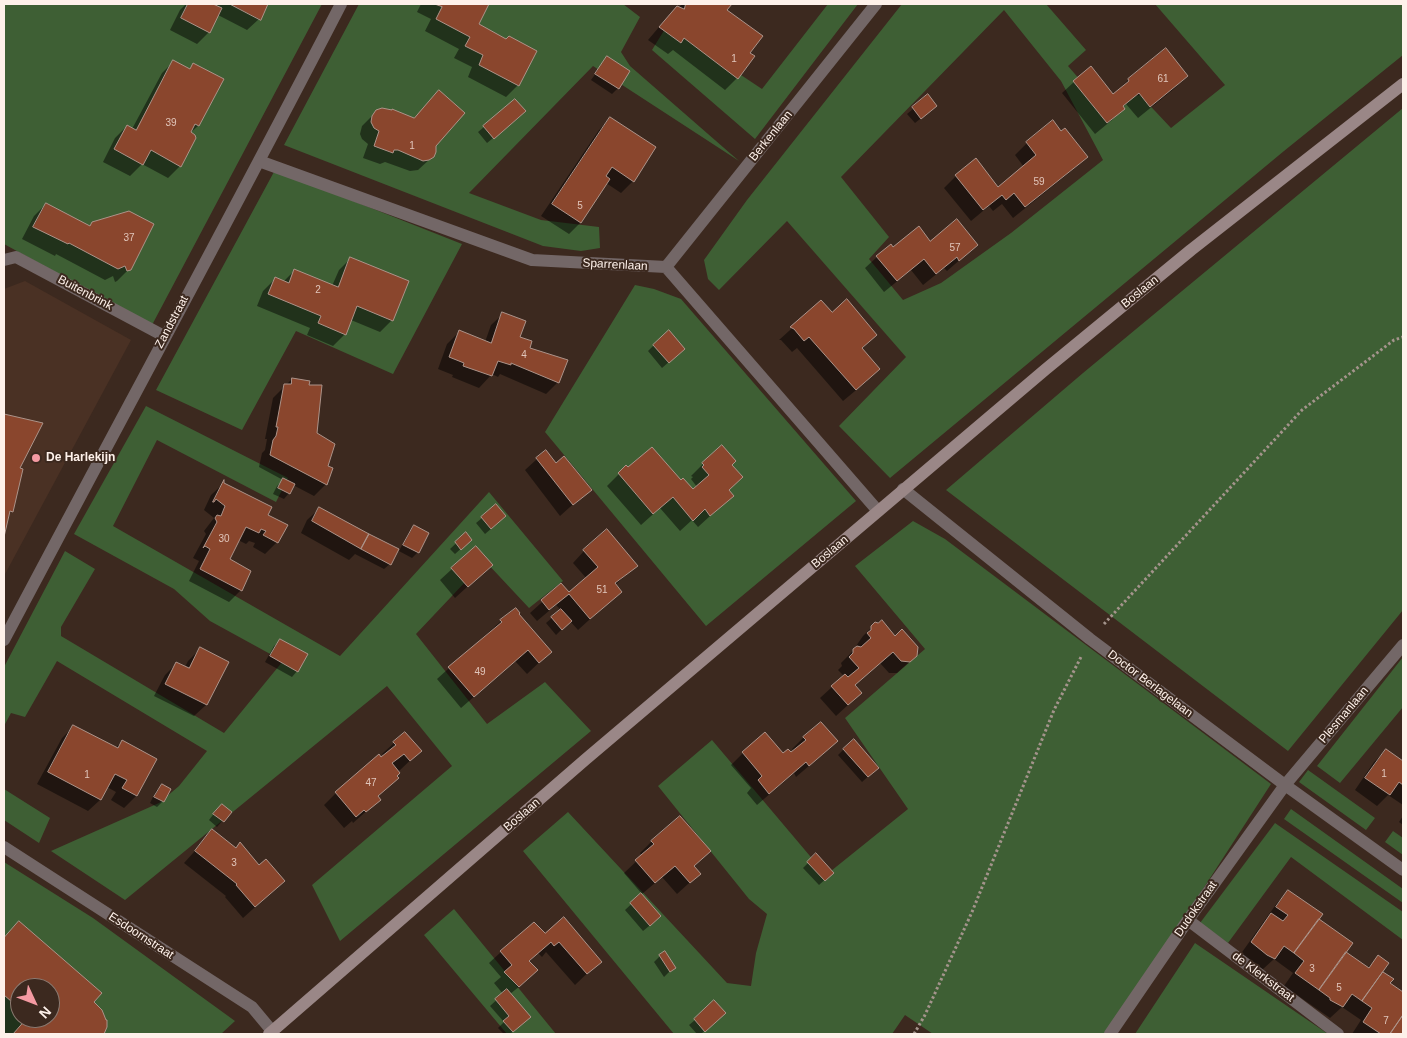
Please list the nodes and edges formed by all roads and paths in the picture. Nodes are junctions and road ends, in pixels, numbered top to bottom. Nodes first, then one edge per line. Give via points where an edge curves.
1 (341, 4) edge
2 (876, 4) edge
3 (1403, 84) edge
4 (260, 161) junction
5 (4, 260) edge
6 (666, 267) junction
7 (164, 336) junction
8 (903, 489) junction
9 (878, 511) junction
10 (4, 640) edge
11 (1403, 645) edge
12 (1285, 785) junction
13 (4, 847) edge
14 (1403, 870) edge
15 (1188, 920) junction
16 (270, 1033) edge
17 (1110, 1034) edge
18 (1338, 1034) edge

1 - 4 street, Zandstraat
2 - 6 street, Berkenlaan
3 - 8 street, Boslaan via 1183,257
4 - 6 street, Sparrenlaan via 532,260
4 - 7 street, Zandstraat
5 - 7 street, Buitenbrink via 16,257
6 - 9 street, Sparrenlaan
7 - 10 street, Zandstraat
8 - 9 street, Boslaan
8 - 12 street, Doctor Berlagelaan via 1090,639
9 - 16 street, Boslaan
11 - 12 street, Plesmanlaan
12 - 14 street, Doctor Berlagelaan
12 - 15 street, Dudokstraat
13 - 16 street, Esdoornstraat via 252,1007
15 - 17 street, Dudokstraat
15 - 18 street, de Klerkstraat

